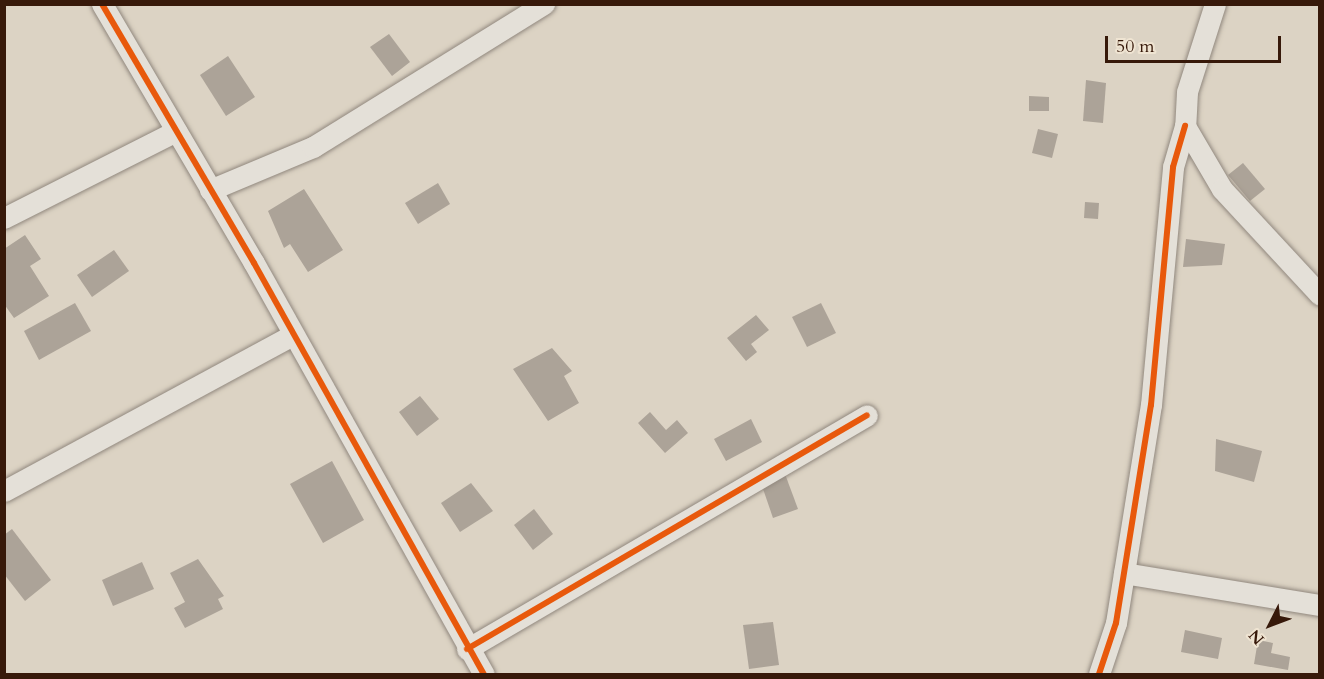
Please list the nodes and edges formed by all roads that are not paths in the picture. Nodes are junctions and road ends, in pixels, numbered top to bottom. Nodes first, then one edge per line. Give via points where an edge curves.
1 (102, 4) edge
2 (544, 4) edge
3 (1215, 4) edge
4 (1185, 126) junction
5 (176, 131) junction
6 (210, 190) junction
7 (4, 218) edge
8 (1320, 295) edge
9 (293, 335) junction
10 (867, 415) dead end
11 (4, 491) edge
12 (1124, 573) junction
13 (1320, 605) edge
14 (466, 649) junction
15 (484, 675) edge
16 (1099, 675) edge

1 - 5 street
2 - 6 street via 314,147
3 - 4 street via 1187,92
4 - 8 street via 1222,189
4 - 12 street via 1173,167 1151,405
5 - 6 street
5 - 7 street
6 - 9 street
9 - 11 street
9 - 14 street
10 - 14 street
12 - 13 street
12 - 16 street
14 - 15 street

